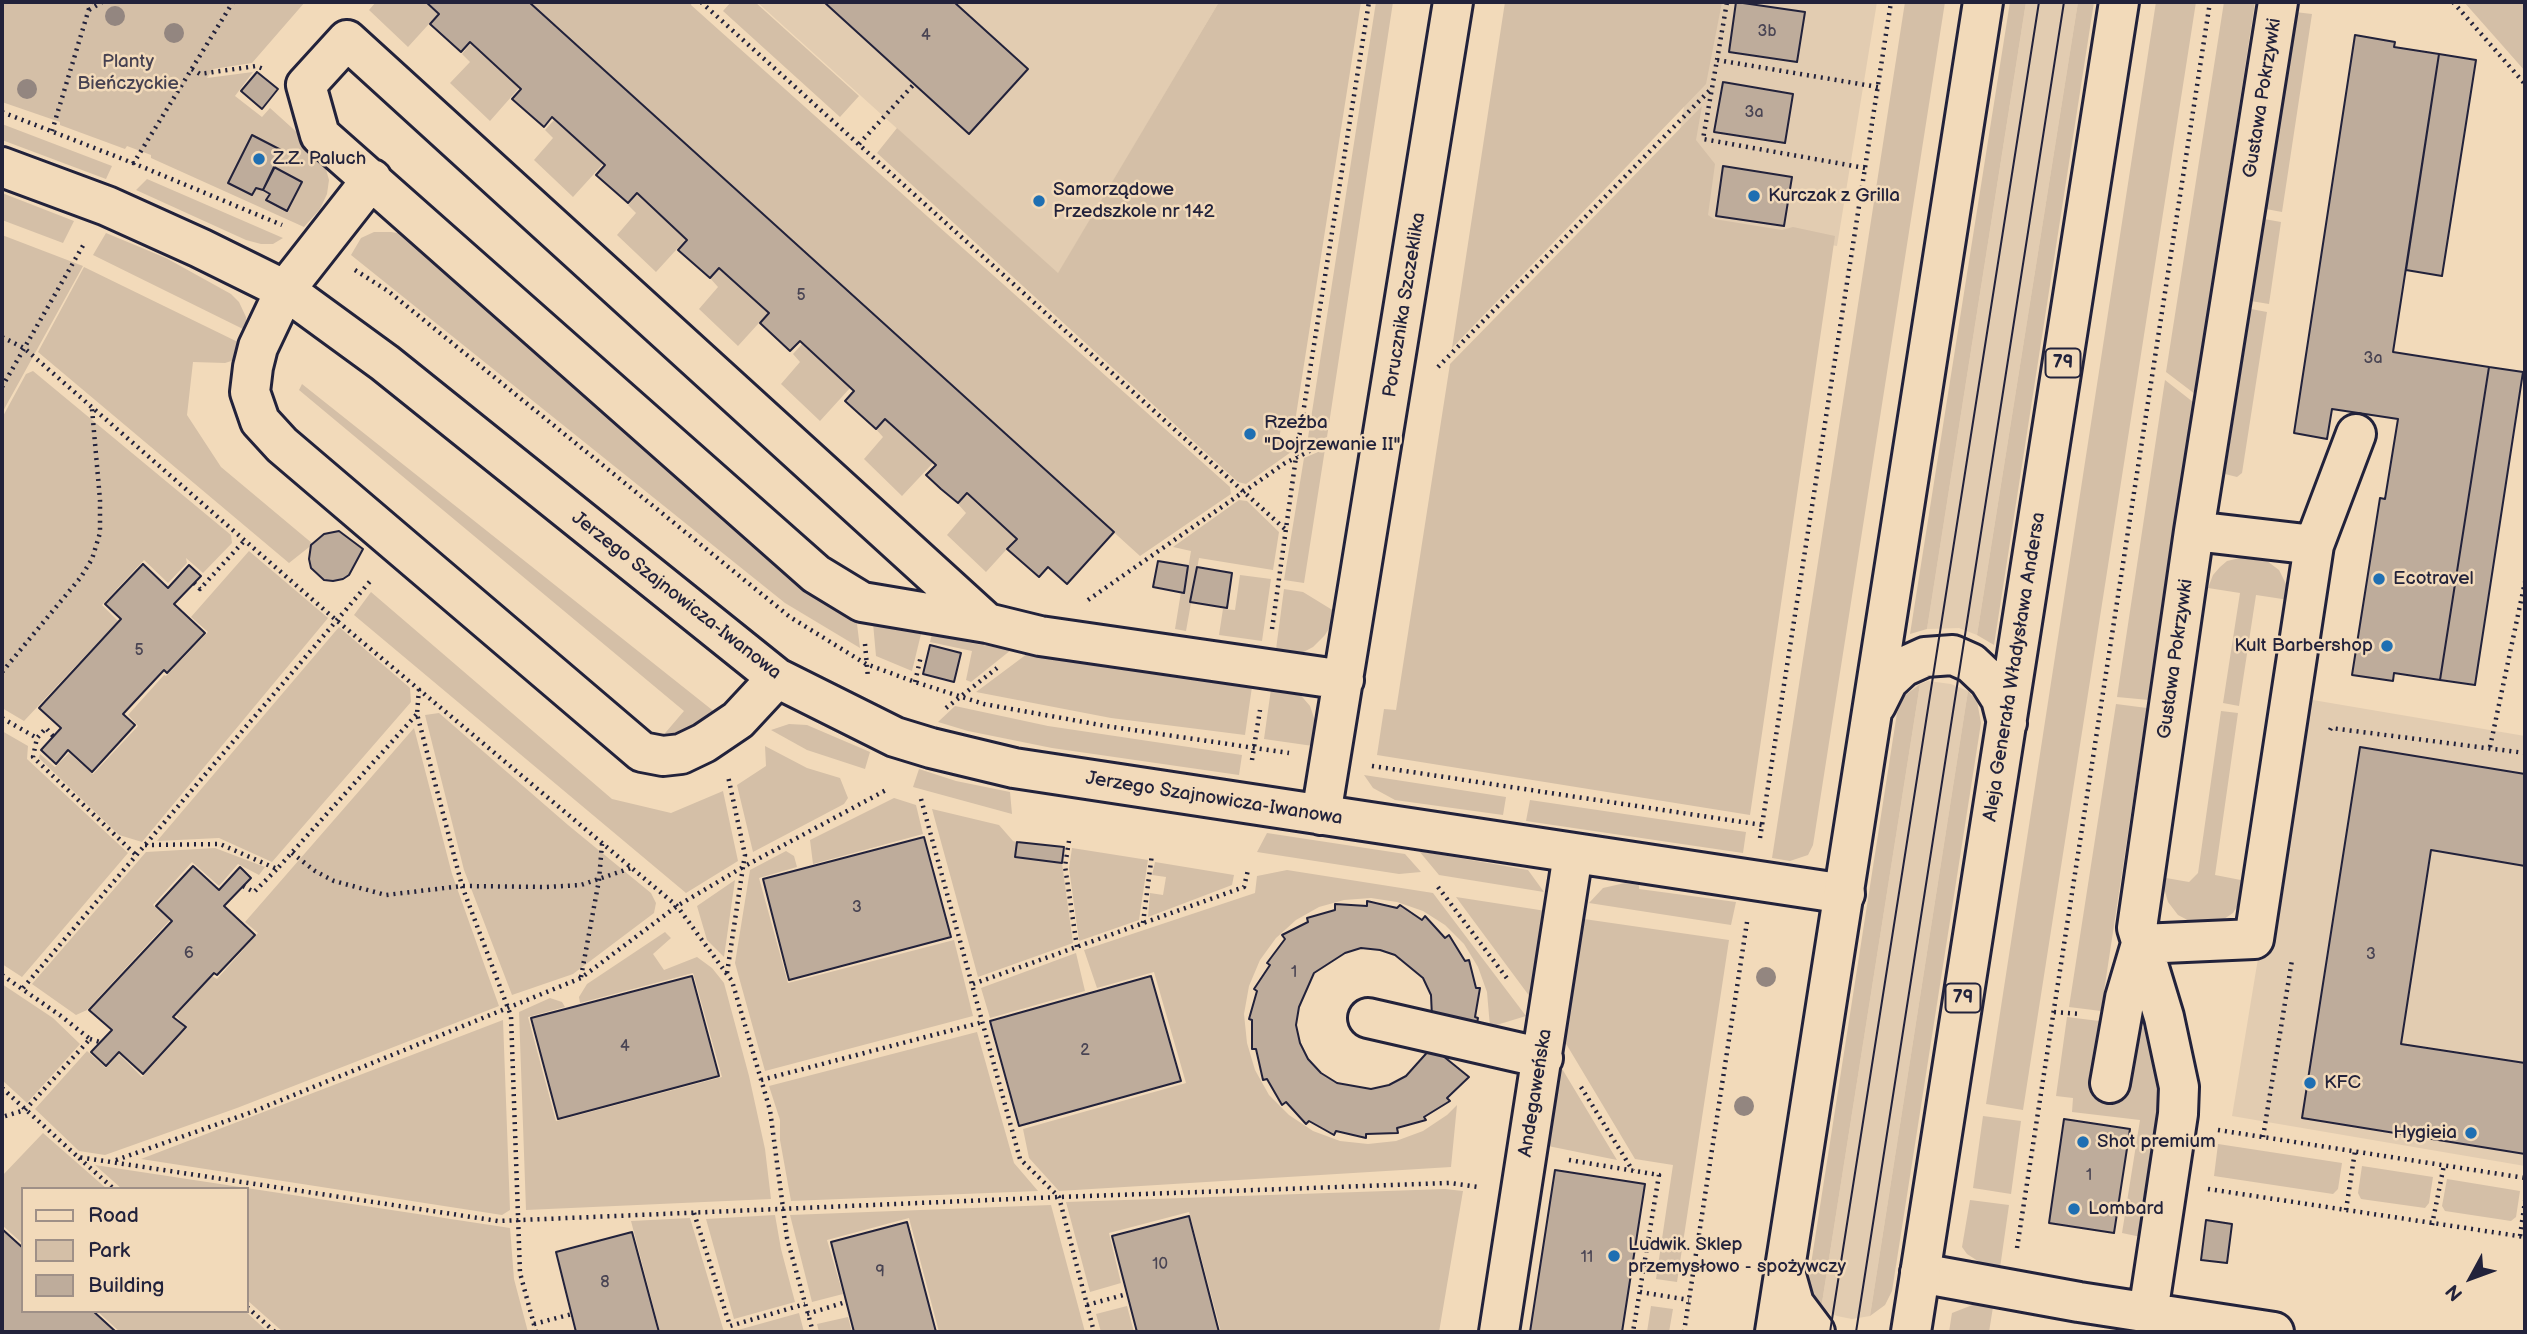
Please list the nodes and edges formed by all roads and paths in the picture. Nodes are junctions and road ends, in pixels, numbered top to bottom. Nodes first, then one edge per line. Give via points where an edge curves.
1 (92, 2) edge
2 (102, 2) edge
3 (233, 2) edge
4 (701, 2) edge
5 (1369, 2) edge
6 (1453, 2) edge
7 (1727, 2) edge
8 (1891, 2) edge
9 (1983, 2) edge
10 (2119, 2) edge
11 (2210, 2) edge
12 (2278, 2) edge
13 (2453, 2) edge
14 (89, 10) junction
15 (1717, 60) junction
16 (256, 66) dead end
17 (192, 69) junction
18 (915, 83) dead end
19 (2525, 84) edge
20 (1878, 87) junction
21 (1712, 88) junction
22 (2, 112) edge
23 (858, 144) junction
24 (2, 167) edge
25 (1865, 168) junction
26 (128, 172) dead end
27 (372, 179) junction
28 (89, 236) dead end
29 (285, 290) junction
30 (2, 337) edge
31 (8, 341) junction
32 (2, 345) edge
33 (24, 348) junction
34 (1434, 371) dead end
35 (2, 387) edge
36 (92, 407) junction
37 (1386, 420) junction
38 (2356, 434) dead end
39 (1296, 457) junction
40 (1242, 492) junction
41 (1286, 530) junction
42 (2194, 531) junction
43 (245, 540) junction
44 (2314, 545) junction
45 (401, 547) junction
46 (2525, 582) edge
47 (194, 583) dead end
48 (336, 620) junction
49 (987, 623) junction
50 (1040, 636) junction
51 (1266, 668) junction
52 (2, 672) edge
53 (777, 678) junction
54 (1344, 680) junction
55 (419, 689) junction
56 (1874, 710) junction
57 (417, 714) junction
58 (2, 718) edge
59 (2007, 724) junction
60 (719, 735) junction
61 (53, 736) dead end
62 (37, 738) junction
63 (2328, 741) dead end
64 (2490, 747) junction
65 (2525, 753) edge
66 (1369, 765) dead end
67 (1251, 771) dead end
68 (888, 789) dead end
69 (921, 799) dead end
70 (1321, 815) junction
71 (1762, 825) junction
72 (1069, 841) dead end
73 (603, 843) junction
74 (144, 845) junction
75 (1759, 848) dead end
76 (292, 853) junction
77 (1152, 854) dead end
78 (1573, 854) junction
79 (136, 855) junction
80 (743, 867) junction
81 (631, 868) junction
82 (276, 869) junction
83 (1248, 870) dead end
84 (599, 880) junction
85 (243, 886) dead end
86 (463, 886) junction
87 (1438, 887) dead end
88 (1845, 894) junction
89 (677, 906) junction
90 (1748, 912) dead end
91 (1143, 923) junction
92 (2141, 944) junction
93 (1077, 947) junction
94 (2292, 960) dead end
95 (727, 974) junction
96 (2, 975) edge
97 (581, 978) junction
98 (973, 984) junction
99 (23, 988) junction
100 (1516, 989) dead end
101 (508, 1009) junction
102 (1368, 1018) dead end
103 (983, 1022) junction
104 (90, 1039) junction
105 (100, 1042) dead end
106 (1543, 1059) junction
107 (761, 1080) junction
108 (1577, 1080) dead end
109 (2110, 1083) dead end
110 (2, 1088) edge
111 (26, 1110) junction
112 (2, 1117) edge
113 (2208, 1129) dead end
114 (2263, 1137) junction
115 (2354, 1151) junction
116 (1527, 1152) junction
117 (78, 1157) junction
118 (112, 1162) junction
119 (2444, 1165) junction
120 (1633, 1171) junction
121 (2525, 1178) edge
122 (112, 1187) edge
123 (2200, 1188) dead end
124 (1520, 1192) junction
125 (1059, 1197) junction
126 (2525, 1201) edge
127 (783, 1209) junction
128 (2346, 1210) junction
129 (694, 1213) junction
130 (518, 1220) junction
131 (2432, 1225) junction
132 (2522, 1237) edge
133 (2015, 1257) dead end
134 (1784, 1270) junction
135 (1918, 1283) junction
136 (1640, 1292) junction
137 (1127, 1294) dead end
138 (1689, 1300) junction
139 (846, 1302) dead end
140 (805, 1304) junction
141 (1087, 1305) junction
142 (248, 1308) edge
143 (2148, 1313) junction
144 (572, 1314) dead end
145 (807, 1314) junction
146 (2076, 1317) edge
147 (534, 1324) junction
148 (731, 1329) edge
149 (275, 1332) edge
150 (537, 1332) edge
151 (813, 1332) edge
152 (1094, 1332) edge
153 (1499, 1332) edge
154 (1633, 1332) edge
155 (1684, 1332) edge
156 (1775, 1332) edge
157 (1815, 1332) edge
158 (1886, 1332) edge
159 (1911, 1332) edge
160 (2274, 1332) edge

1 - 14 path
2 - 14 path
3 - 17 path
4 - 23 path
5 - 39 path
6 - 37 street, Porucznika Szczeklika
7 - 15 path
8 - 20 path
9 - 56 street
10 - 59 street, Aleja Generała Władysława Andersa / 79
11 - 133 path
12 - 42 street, Gustawa Pokrzywki
13 - 19 path
14 - 22 path via 52,131
15 - 20 path
15 - 21 path
16 - 17 path via 200,74
17 - 26 path
18 - 23 path
20 - 25 path
21 - 25 path via 1703,139
21 - 34 path
23 - 40 path
24 - 29 street, Jerzego Szajnowicza-Iwanowa via 107,206
25 - 71 path
27 - 29 street
27 - 49 street via 816,575 862,602
27 - 49 street via 320,135 306,85 347,40
28 - 33 path
29 - 45 street via 258,346 253,368 250,392 260,421 282,446
29 - 53 street, Jerzego Szajnowicza-Iwanowa via 384,363
30 - 31 path
31 - 32 path
31 - 33 path
33 - 35 path
33 - 36 path
36 - 43 path
36 - 52 path via 100,533 92,559
37 - 39 path via 1359,446 1326,443
37 - 54 street, Porucznika Szczeklika
38 - 44 street
39 - 40 path
39 - 41 path
40 - 41 path
40 - 50 path
41 - 51 path
42 - 44 street
42 - 92 street, Gustawa Pokrzywki via 2137,928
43 - 47 path via 200,589
43 - 48 path
44 - 92 street via 2254,939
45 - 48 path
45 - 60 street via 642,752 681,754
46 - 64 path
48 - 55 path
48 - 74 path
49 - 50 street
50 - 51 street
51 - 54 street
51 - 67 path
53 - 60 street
53 - 70 street, Jerzego Szajnowicza-Iwanowa via 895,737 931,748 1014,768
54 - 70 street, Porucznika Szczeklika
55 - 57 path
55 - 73 path
56 - 59 street via 1895,673 1925,657 1944,654 1981,671 2001,699
56 - 88 street
57 - 76 path
57 - 86 path
58 - 62 path
59 - 135 street, Aleja Generała Władysława Andersa / 79
60 - 80 path via 745,855
61 - 62 path via 46,729
62 - 79 path via 33,757
63 - 64 path via 2331,728
64 - 65 path
66 - 71 path
68 - 80 path
69 - 98 path
70 - 78 street, Jerzego Szajnowicza-Iwanowa
71 - 75 path
72 - 93 path via 1065,866
73 - 81 path
73 - 84 path
74 - 79 path
74 - 82 path via 219,844
76 - 82 path
76 - 86 path via 334,881 386,895
77 - 91 path
78 - 88 street, Jerzego Szajnowicza-Iwanowa
78 - 106 street, Andegaweńska
79 - 99 path
80 - 89 path
80 - 95 path
81 - 84 path
81 - 89 path
82 - 85 path via 254,892
83 - 91 path via 1244,887
84 - 86 path via 546,887
84 - 97 path
86 - 101 path
87 - 100 path
88 - 134 street
89 - 95 path
89 - 97 path
90 - 138 path
91 - 93 path
92 - 109 street via 2125,998
92 - 143 street, Gustawa Pokrzywki via 2179,1087
93 - 98 path
94 - 114 path
95 - 107 path
96 - 99 path
97 - 101 path
98 - 103 path
99 - 104 path
101 - 118 path via 252,1112
101 - 130 path
102 - 106 street
103 - 107 path
103 - 125 path via 1020,1159
104 - 105 path
104 - 111 path
106 - 116 street, Andegaweńska
107 - 127 path via 770,1110
108 - 120 path
110 - 111 path
111 - 112 path
111 - 117 path
113 - 114 path
114 - 115 path
115 - 119 path
115 - 128 path
116 - 120 path
116 - 124 street, Andegaweńska
117 - 118 path
117 - 122 path
118 - 130 path via 498,1221
119 - 121 path
119 - 131 path
120 - 136 path via 1659,1175
123 - 128 path
124 - 125 path via 1450,1183
124 - 153 street, Andegaweńska
125 - 127 path
125 - 141 path
126 - 132 path
127 - 129 path
127 - 140 path
128 - 131 path
129 - 130 path
129 - 148 path
130 - 147 path via 520,1273
131 - 132 path
134 - 156 street
134 - 157 street via 1794,1304
135 - 146 street
135 - 158 street via 1906,1316
135 - 159 street, Aleja Generała Władysława Andersa / 79
136 - 138 path
136 - 154 path
137 - 141 path
138 - 155 path
139 - 145 path
140 - 145 path
140 - 148 path
141 - 152 path
142 - 149 path
143 - 146 street
143 - 160 street
144 - 147 path
145 - 151 path
147 - 150 path

